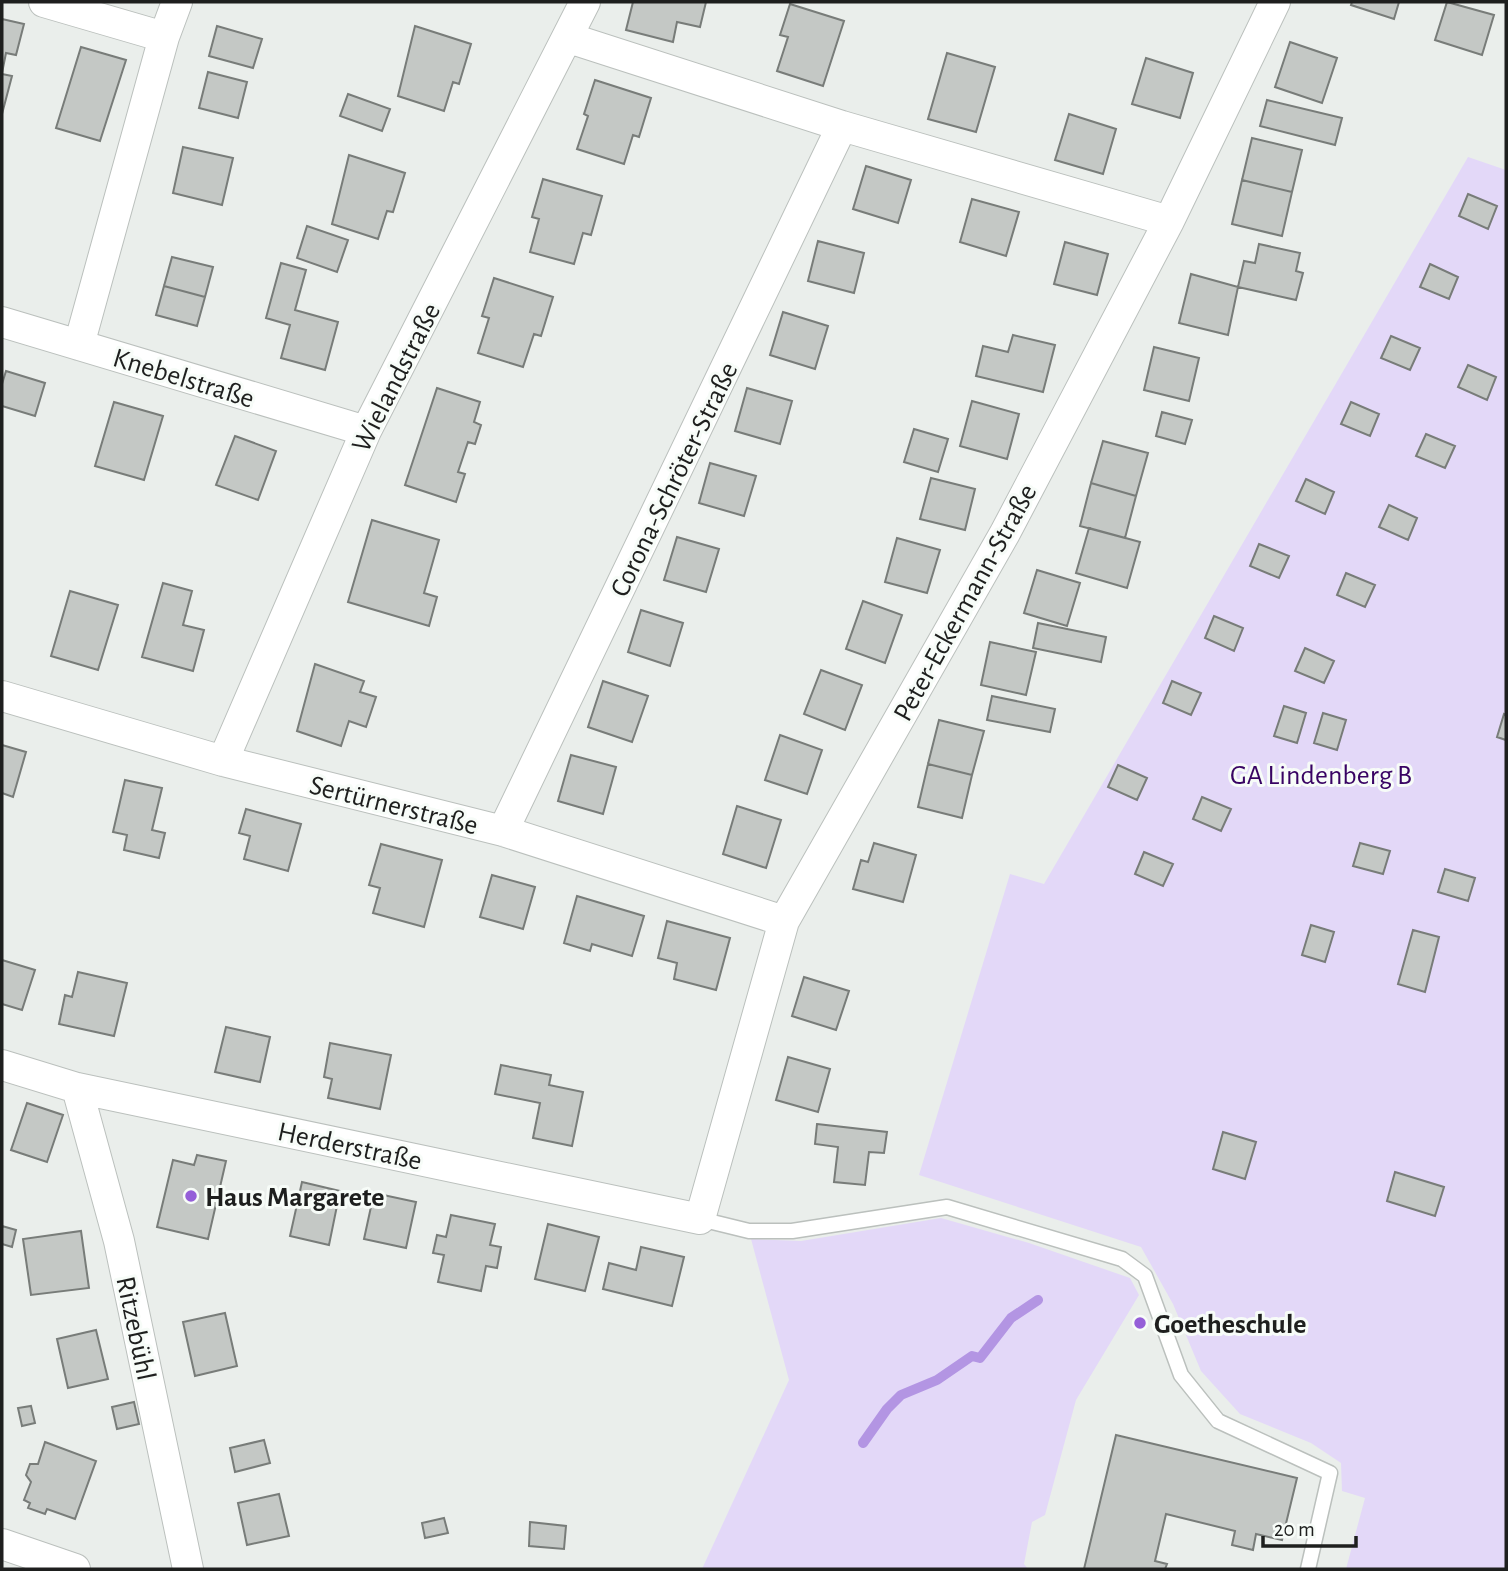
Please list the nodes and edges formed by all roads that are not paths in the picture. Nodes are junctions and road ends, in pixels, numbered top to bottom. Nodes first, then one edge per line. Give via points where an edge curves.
1 (44, 2) edge
2 (177, 2) edge
3 (585, 2) edge
4 (1275, 2) edge
5 (164, 37) junction
6 (569, 38) junction
7 (842, 126) junction
8 (1169, 221) junction
9 (2, 322) edge
10 (79, 345) junction
11 (366, 431) junction
12 (2, 696) edge
13 (223, 761) junction
14 (503, 831) junction
15 (784, 921) junction
16 (2, 1065) edge
17 (77, 1088) junction
18 (700, 1219) junction
19 (2, 1544) edge
20 (75, 1569) edge
21 (188, 1569) edge
22 (1308, 1569) edge

1 - 5 street
2 - 5 street
3 - 6 street, Wielandstraße
4 - 8 street, Peter-Eckermann-Straße
5 - 10 street
6 - 7 street
6 - 11 street, Wielandstraße
7 - 8 street
7 - 14 street, Corona-Schröter-Straße
8 - 15 street, Peter-Eckermann-Straße via 1005,533
9 - 10 street, Knebelstraße
10 - 11 street, Knebelstraße
11 - 13 street, Wielandstraße
12 - 13 street, Sertürnerstraße
13 - 14 street, Sertürnerstraße
14 - 15 street, Sertürnerstraße
15 - 18 street, Peter-Eckermann-Straße
16 - 17 street, Herderstraße
17 - 18 street, Herderstraße
17 - 21 street, Ritzebühl via 119,1241
18 - 22 lane via 750,1231 792,1231 947,1207 1122,1259 1145,1276 1181,1375 1218,1421 1330,1474
19 - 20 street

